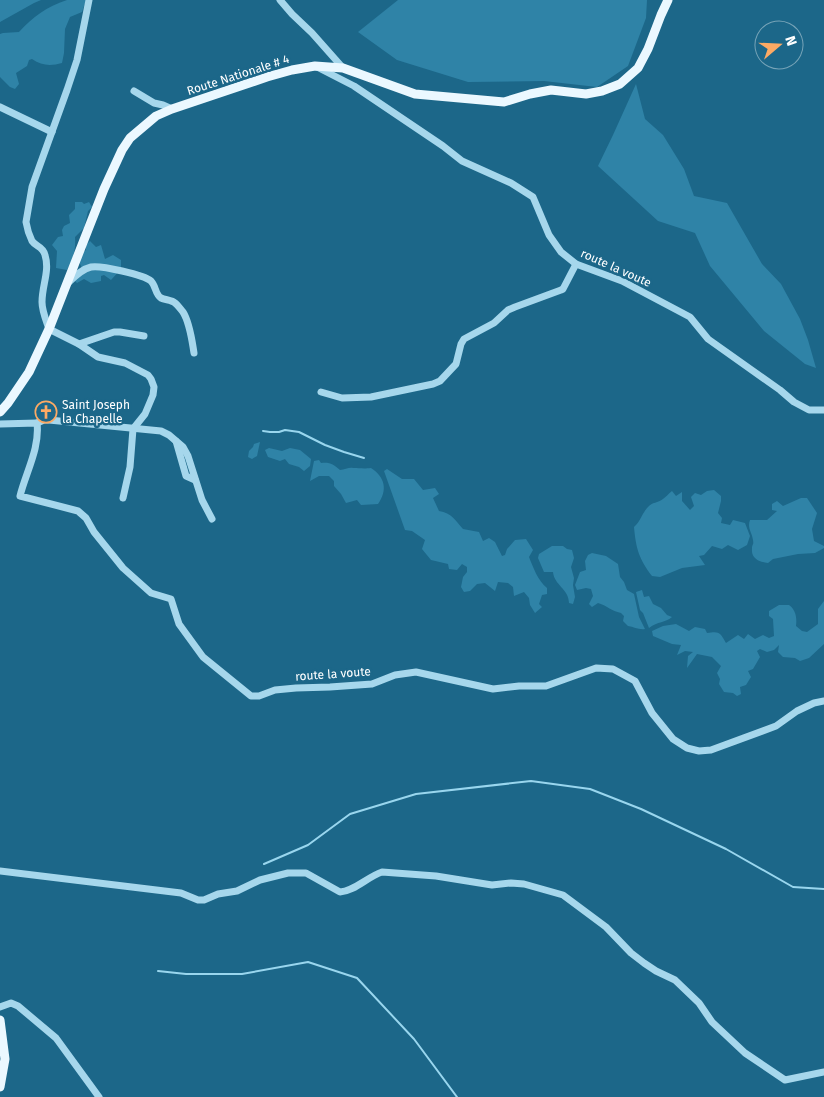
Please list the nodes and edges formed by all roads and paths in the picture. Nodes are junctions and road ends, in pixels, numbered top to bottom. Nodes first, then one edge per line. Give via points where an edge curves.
1 (89, 0) edge
2 (280, 0) edge
3 (668, 0) edge
4 (314, 66) junction
5 (343, 68) junction
6 (134, 91) dead end
7 (0, 107) edge
8 (172, 110) junction
9 (52, 132) junction
10 (576, 264) junction
11 (66, 284) junction
12 (49, 329) junction
13 (144, 336) dead end
14 (79, 344) junction
15 (194, 354) dead end
16 (321, 392) dead end
17 (824, 410) edge
18 (0, 412) edge
19 (37, 423) junction
20 (0, 424) edge
21 (132, 429) junction
22 (123, 498) dead end
23 (212, 519) dead end
24 (824, 701) edge
25 (0, 870) edge
26 (0, 1006) edge
27 (0, 1020) edge
28 (824, 1072) edge
29 (0, 1087) edge
30 (99, 1097) edge

1 - 9 street via 77,60
2 - 5 street
3 - 5 main road, Route Nationale # 4 via 638,68 620,84 602,91 586,94 552,90 504,102 415,94
4 - 5 main road, Route Nationale # 4
4 - 8 main road, Route Nationale # 4 via 267,77
4 - 10 street, route la voute via 354,86 462,161 511,183 533,197 553,240 561,252
6 - 8 street
7 - 9 street
8 - 11 main road, Route Nationale # 4 via 156,116 130,138 122,150
9 - 12 street via 32,187 26,222 33,242 42,247 46,256 42,304
10 - 16 street via 561,290 508,310 494,323 464,339 456,364 440,381 371,397 342,398
10 - 17 street, route la voute via 622,281 690,317 708,339 794,402 809,410
11 - 12 main road, Route Nationale # 4
11 - 15 street via 91,267 130,273 150,280 159,296 175,302 184,314
12 - 14 street
12 - 18 main road, Route Nationale # 4 via 29,372
13 - 14 street via 114,332
14 - 21 street via 98,357 125,363 151,379 154,395 145,414
19 - 20 street
19 - 21 street via 49,420
19 - 24 street, route la voute via 38,433 20,496 83,514 123,568 151,593 171,599 179,624 203,657 251,696 275,690 372,684 395,674 416,672 493,689 546,686 596,668 613,669 636,681 652,713 672,739 686,748 699,750 711,750 776,726 796,710
21 - 22 street via 130,467
21 - 23 street via 161,432 183,447
25 - 28 street via 181,893 200,900 288,873 306,874 340,892 382,872 492,885 524,884 563,895 606,927 644,963 675,980 745,1053 785,1080
26 - 30 street via 11,1003 18,1006 56,1038
27 - 29 main road via 5,1059

